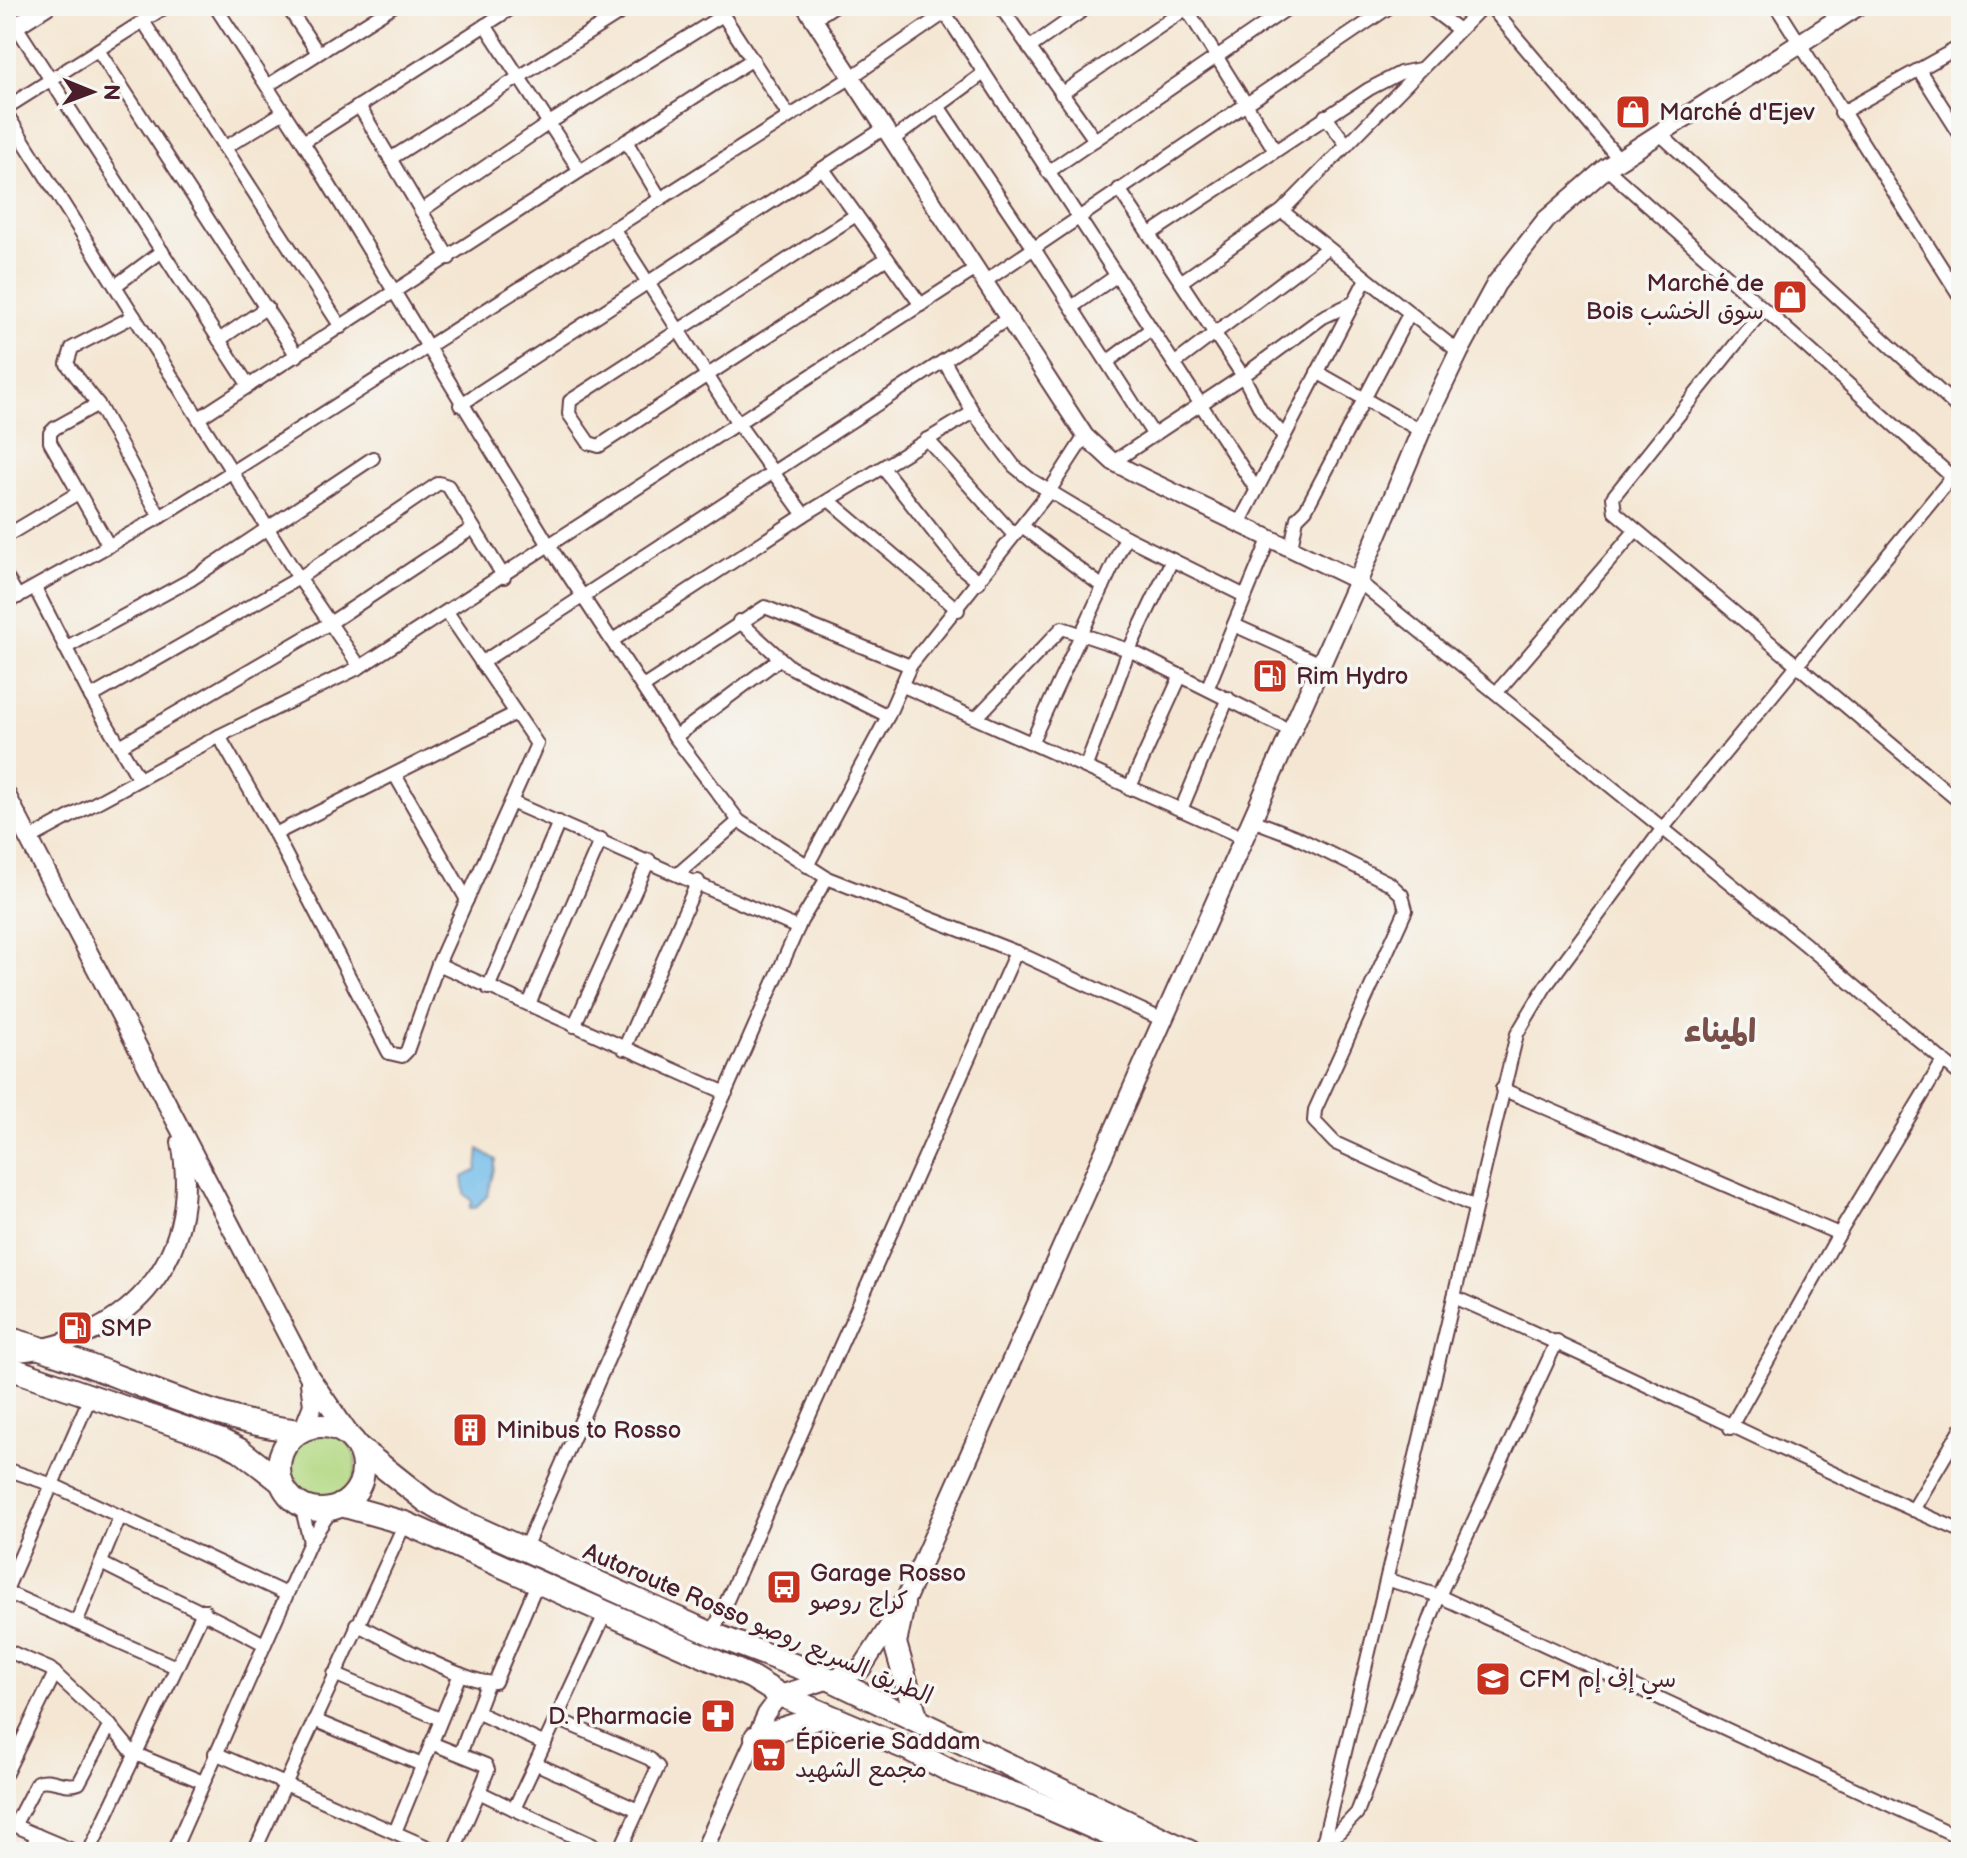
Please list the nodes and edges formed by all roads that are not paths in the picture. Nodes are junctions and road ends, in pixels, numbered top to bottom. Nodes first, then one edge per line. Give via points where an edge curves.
1 (47, 6) edge
2 (167, 6) edge
3 (215, 6) edge
4 (287, 6) edge
5 (393, 6) edge
6 (515, 6) edge
7 (631, 6) edge
8 (834, 6) edge
9 (1000, 6) edge
10 (1089, 6) edge
11 (1291, 6) edge
12 (1391, 6) edge
13 (1427, 6) edge
14 (1483, 6) edge
15 (1490, 6) edge
16 (1776, 6) edge
17 (1858, 6) edge
18 (1187, 7) edge
19 (950, 9) edge
20 (720, 10) edge
21 (810, 12) edge
22 (143, 21) junction
23 (485, 25) junction
24 (11, 29) edge
25 (1459, 30) junction
26 (1798, 44) junction
27 (1961, 46) edge
28 (1029, 48) junction
29 (98, 50) junction
30 (318, 53) junction
31 (1217, 57) junction
32 (753, 59) junction
33 (1420, 69) junction
34 (1919, 70) junction
35 (984, 73) junction
36 (519, 78) junction
37 (850, 78) junction
38 (51, 80) junction
39 (267, 86) junction
40 (1061, 94) junction
41 (1246, 103) junction
42 (359, 106) junction
43 (938, 106) junction
44 (6, 111) edge
45 (284, 112) junction
46 (1841, 113) junction
47 (789, 116) junction
48 (1325, 116) junction
49 (549, 123) junction
50 (1660, 134) junction
51 (887, 135) junction
52 (1961, 136) edge
53 (1095, 140) junction
54 (626, 141) junction
55 (303, 142) junction
56 (1347, 145) junction
57 (224, 148) junction
58 (1274, 149) junction
59 (390, 159) junction
60 (1612, 163) junction
61 (823, 169) junction
62 (580, 171) junction
63 (1048, 172) junction
64 (1119, 189) junction
65 (660, 198) junction
66 (421, 211) junction
67 (1282, 211) junction
68 (856, 215) junction
69 (1078, 217) junction
70 (613, 228) junction
71 (1150, 234) junction
72 (1033, 247) junction
73 (1327, 248) junction
74 (162, 251) junction
75 (449, 258) junction
76 (887, 258) junction
77 (980, 276) junction
78 (1116, 276) junction
79 (1366, 279) junction
80 (1182, 281) junction
81 (649, 283) junction
82 (115, 286) junction
83 (394, 294) junction
84 (1961, 298) edge
85 (1353, 303) junction
86 (921, 305) junction
87 (267, 307) junction
88 (1072, 307) junction
89 (1763, 310) junction
90 (1409, 314) junction
91 (134, 316) junction
92 (1006, 320) junction
93 (341, 327) junction
94 (1151, 329) junction
95 (678, 330) junction
96 (1214, 332) junction
97 (219, 340) junction
98 (427, 348) junction
99 (1459, 352) junction
100 (297, 356) junction
101 (944, 361) junction
102 (1107, 362) junction
103 (1174, 364) junction
104 (1317, 372) junction
105 (1243, 376) junction
106 (709, 378) junction
107 (249, 386) junction
108 (1365, 401) junction
109 (1198, 403) junction
110 (98, 404) junction
111 (460, 405) junction
112 (1961, 411) edge
113 (973, 412) junction
114 (199, 418) junction
115 (739, 425) junction
116 (1421, 431) junction
117 (1153, 434) junction
118 (1085, 436) junction
119 (1284, 436) junction
120 (927, 439) junction
121 (373, 458) dead end
122 (1113, 462) junction
123 (883, 468) junction
124 (772, 470) junction
125 (233, 471) junction
126 (1958, 478) edge
127 (1256, 489) junction
128 (78, 493) junction
129 (1048, 493) junction
130 (830, 501) junction
131 (804, 515) junction
132 (160, 517) junction
133 (1240, 522) junction
134 (473, 528) junction
135 (269, 530) junction
136 (1018, 530) junction
137 (1636, 530) junction
138 (6, 536) edge
139 (1126, 537) junction
140 (1270, 537) junction
141 (109, 546) junction
142 (550, 547) junction
143 (1291, 547) junction
144 (1172, 560) junction
145 (6, 576) edge
146 (504, 577) junction
147 (299, 578) junction
148 (1358, 581) junction
149 (979, 582) junction
150 (1103, 587) junction
151 (35, 588) junction
152 (581, 595) junction
153 (1245, 596) junction
154 (12, 600) edge
155 (958, 610) junction
156 (447, 612) junction
157 (739, 621) junction
158 (330, 623) junction
159 (1234, 625) junction
160 (1081, 633) junction
161 (613, 640) junction
162 (65, 648) junction
163 (1129, 650) junction
164 (778, 660) junction
165 (481, 663) junction
166 (1796, 663) junction
167 (1321, 664) junction
168 (910, 666) junction
169 (360, 667) junction
170 (1181, 675) junction
171 (901, 685) junction
172 (643, 687) junction
173 (1208, 687) junction
174 (1497, 692) junction
175 (91, 697) junction
176 (1228, 698) junction
177 (514, 714) junction
178 (888, 716) junction
179 (977, 717) junction
180 (1291, 731) junction
181 (219, 736) junction
182 (675, 737) junction
183 (1032, 741) junction
184 (120, 746) junction
185 (1086, 766) junction
186 (395, 775) junction
187 (139, 779) junction
188 (1129, 789) junction
189 (6, 795) edge
190 (511, 802) junction
191 (1961, 803) edge
192 (1181, 810) junction
193 (1252, 820) junction
194 (739, 821) junction
195 (559, 822) junction
196 (1663, 828) junction
197 (275, 834) junction
198 (1244, 838) junction
199 (29, 839) junction
200 (601, 839) junction
201 (649, 860) junction
202 (807, 866) junction
203 (679, 873) junction
204 (827, 878) junction
205 (698, 881) junction
206 (467, 900) junction
207 (798, 928) junction
208 (1016, 952) junction
209 (438, 964) junction
210 (488, 988) junction
211 (529, 1004) junction
212 (1163, 1020) junction
213 (574, 1026) junction
214 (624, 1049) junction
215 (1943, 1061) junction
216 (1961, 1076) edge
217 (1502, 1089) junction
218 (726, 1093) junction
219 (177, 1124) junction
220 (1475, 1207) junction
221 (1839, 1234) junction
222 (1454, 1297) junction
223 (6, 1338) edge
224 (1557, 1341) junction
225 (44, 1348) junction
226 (6, 1353) edge
227 (6, 1367) edge
228 (309, 1376) junction
229 (91, 1395) junction
230 (1730, 1428) junction
231 (1961, 1429) edge
232 (302, 1430) junction
233 (356, 1444) junction
234 (6, 1469) edge
235 (281, 1482) junction
236 (53, 1485) junction
237 (301, 1505) junction
238 (337, 1507) junction
239 (1913, 1510) junction
240 (120, 1516) junction
241 (405, 1523) junction
242 (1961, 1531) edge
243 (310, 1542) junction
244 (524, 1550) junction
245 (101, 1563) junction
246 (1389, 1580) junction
247 (538, 1581) junction
248 (6, 1591) edge
249 (286, 1594) junction
250 (1439, 1596) junction
251 (903, 1605) junction
252 (204, 1610) junction
253 (606, 1612) junction
254 (76, 1623) junction
255 (356, 1624) junction
256 (712, 1634) junction
257 (264, 1644) junction
258 (6, 1650) edge
259 (176, 1667) junction
260 (55, 1673) junction
261 (334, 1674) junction
262 (460, 1674) junction
263 (830, 1679) junction
264 (487, 1684) junction
265 (780, 1695) junction
266 (476, 1712) junction
267 (827, 1715) junction
268 (440, 1719) junction
269 (557, 1719) junction
270 (314, 1720) junction
271 (917, 1720) junction
272 (110, 1725) junction
273 (756, 1737) junction
274 (431, 1743) junction
275 (545, 1744) junction
276 (133, 1753) junction
277 (215, 1753) junction
278 (460, 1754) junction
279 (537, 1764) junction
280 (422, 1765) junction
281 (6, 1773) edge
282 (203, 1782) junction
283 (286, 1783) junction
284 (479, 1792) junction
285 (514, 1809) junction
286 (638, 1810) junction
287 (10, 1824) edge
288 (395, 1832) junction
289 (37, 1835) junction
290 (1961, 1838) edge
291 (1322, 1846) edge
292 (420, 1848) edge
293 (258, 1851) edge
294 (30, 1852) edge
295 (77, 1852) edge
296 (89, 1852) edge
297 (173, 1852) edge
298 (439, 1852) edge
299 (453, 1852) edge
300 (608, 1852) edge
301 (619, 1852) edge
302 (703, 1852) edge
303 (1149, 1852) edge
304 (1190, 1852) edge

1 - 24 street
2 - 22 street
3 - 39 street
4 - 30 street
5 - 30 street
6 - 23 street
7 - 36 street
8 - 21 street
9 - 28 street
10 - 28 street
11 - 31 street
12 - 41 street
13 - 25 street
14 - 25 street
15 - 60 street
16 - 26 street
17 - 26 main road
18 - 31 street
18 - 40 street
19 - 35 street
19 - 37 street
20 - 32 street
20 - 49 street
21 - 37 street
22 - 29 street
22 - 57 street
23 - 36 street
23 - 42 street
24 - 38 street
25 - 33 street
26 - 46 street
26 - 50 main road
27 - 34 street
28 - 40 street
29 - 38 street
29 - 87 street
30 - 39 street
31 - 41 street
31 - 53 street
32 - 47 street
32 - 54 street
33 - 48 street via 1390,78
33 - 56 street
34 - 46 street
34 - 52 street
35 - 43 street
35 - 63 street
36 - 49 street
36 - 59 street
37 - 47 street
37 - 51 street
38 - 44 street
38 - 74 street
39 - 45 street
40 - 53 street
41 - 58 street
41 - 64 street
42 - 55 street
42 - 59 street
43 - 51 street
43 - 72 street
44 - 82 street
45 - 55 street
45 - 57 street
46 - 84 street
47 - 65 street
48 - 56 street
48 - 58 street
49 - 62 street
49 - 66 street
50 - 60 main road
50 - 112 street
51 - 61 street
51 - 77 street
53 - 63 street
54 - 62 street
54 - 65 street
55 - 83 street
56 - 67 street
57 - 93 street
58 - 71 street
59 - 66 street
60 - 89 street
60 - 99 main road via 1526,244 1496,284
61 - 68 street
61 - 81 street
62 - 75 street
63 - 69 street
64 - 69 street
64 - 71 street
65 - 70 street
66 - 75 street
67 - 73 street
67 - 80 street
68 - 76 street
68 - 95 street
69 - 72 street
69 - 78 street
70 - 81 street
70 - 98 street
71 - 80 street
72 - 77 street
72 - 88 street
73 - 79 street
73 - 96 street
74 - 82 street
74 - 97 street
75 - 83 street
76 - 86 street
76 - 106 street
77 - 86 street
77 - 92 street
78 - 88 street
78 - 94 street
79 - 85 street
79 - 90 street
80 - 96 street
81 - 95 street
81 - 111 street
82 - 91 street
83 - 93 street
83 - 98 street
85 - 104 street
85 - 105 street via 1323,317
86 - 115 street
87 - 97 street
87 - 100 street
88 - 102 street
89 - 126 street
89 - 137 street via 1613,497 1615,512
90 - 99 street
90 - 108 street
91 - 110 street via 67,355 67,364
91 - 114 street
92 - 101 street
92 - 118 street
93 - 100 street
94 - 102 street
94 - 103 street
95 - 106 street
95 - 106 street via 570,401 569,414 589,443 599,446
96 - 103 street
96 - 105 street
97 - 107 street
98 - 111 street
98 - 125 street
99 - 116 main road
100 - 107 street
101 - 113 street
101 - 124 street
102 - 117 street
103 - 109 street
104 - 108 street
104 - 119 street
105 - 109 street
105 - 119 street via 1261,410
106 - 115 street
107 - 114 street
108 - 116 street
108 - 143 street via 1297,518
109 - 117 street
109 - 127 street
110 - 128 street via 50,433
110 - 132 street
111 - 142 street
113 - 120 street
113 - 129 street via 1014,466
114 - 125 street
115 - 124 street
115 - 142 street
116 - 148 main road
117 - 122 street
118 - 122 street
118 - 129 street
119 - 127 street
120 - 123 street
120 - 136 street
121 - 135 street
122 - 133 street
123 - 130 street
123 - 149 street
124 - 131 street
124 - 152 street
125 - 132 street
125 - 135 street
126 - 166 street
127 - 133 street
128 - 138 street
128 - 141 street
129 - 136 street
129 - 139 street
130 - 131 street
130 - 155 street
131 - 161 street
132 - 141 street
133 - 140 street
134 - 146 street
134 - 147 street via 448,486 439,483
134 - 158 street
135 - 147 street
135 - 162 street
136 - 149 street
136 - 150 street
137 - 166 street
137 - 174 street
139 - 144 street
139 - 150 street
140 - 143 street
140 - 153 street
141 - 151 street
142 - 146 street
142 - 152 street
143 - 148 street
144 - 153 street
144 - 163 street
145 - 154 street
146 - 156 street
147 - 158 street
147 - 175 street
148 - 167 main road
148 - 174 street
149 - 155 street
150 - 160 street
151 - 154 street
151 - 162 street
152 - 161 street
152 - 165 street
153 - 159 street
155 - 168 street
156 - 165 street
156 - 169 street
157 - 164 street
157 - 168 street via 757,609 773,608
157 - 172 street
158 - 169 street
158 - 184 street
159 - 167 street
159 - 173 street
160 - 163 street
160 - 179 street via 1058,629
160 - 183 street
161 - 172 street
162 - 175 street
163 - 170 street
163 - 185 street
164 - 178 street
164 - 182 street
165 - 177 street
166 - 191 street
166 - 196 street
167 - 180 main road
168 - 171 street
169 - 181 street
170 - 173 street
170 - 188 street
171 - 178 street
171 - 179 street
172 - 182 street
173 - 176 street
174 - 196 street
175 - 184 street
176 - 180 street
176 - 192 street
177 - 186 street
177 - 190 street via 537,744
178 - 202 street
179 - 183 street
180 - 193 main road
181 - 187 street
181 - 197 street
182 - 194 street
183 - 185 street
184 - 187 street
185 - 188 street
186 - 197 street
186 - 206 street
187 - 199 street
188 - 192 street
189 - 199 main road
190 - 195 street
190 - 206 street
192 - 198 street
193 - 198 main road
193 - 220 street via 1389,883 1402,895 1406,910 1314,1121 1335,1143
194 - 202 street
194 - 203 street
195 - 200 street
195 - 210 street
196 - 215 street
196 - 217 street via 1545,987 1517,1034
197 - 209 street via 395,1057 407,1051
198 - 212 main road
199 - 219 main road
200 - 201 street
200 - 211 street
201 - 203 street
201 - 213 street
202 - 204 street
203 - 205 street
204 - 207 street
204 - 208 street
205 - 207 street
205 - 214 street
206 - 209 street
207 - 218 street
208 - 212 street
208 - 256 street
209 - 210 street
210 - 211 street
211 - 213 street
212 - 251 main road
213 - 214 street
214 - 218 street
215 - 216 street
215 - 221 street
217 - 220 street
217 - 221 street
218 - 244 street
219 - 225 main road via 184,1199 177,1235 159,1277 121,1317
219 - 228 main road
220 - 222 street
221 - 230 street
222 - 224 street
222 - 246 street
223 - 225 highway
224 - 230 street
224 - 250 street
225 - 226 main road
225 - 232 highway via 253,1424
227 - 229 highway
228 - 232 main road via 313,1405
228 - 233 main road
229 - 235 highway via 222,1441
229 - 236 street
230 - 239 street
231 - 239 street
232 - 233 highway via 330,1426
232 - 235 highway via 281,1453
233 - 238 highway via 363,1461 361,1483
233 - 244 highway, Autoroute Rosso الطريق السريع روصو via 426,1501
234 - 236 street
235 - 237 highway
236 - 240 street
236 - 248 street
237 - 238 highway via 316,1510
237 - 243 street
238 - 241 highway, Autoroute Rosso الطريق السريع روصو
238 - 243 street
239 - 242 street
240 - 245 street
240 - 249 street
241 - 247 highway, Autoroute Rosso الطريق السريع روصو
241 - 255 street
243 - 249 street
244 - 256 highway, Autoroute Rosso الطريق السريع روصو
245 - 252 street
245 - 254 street
246 - 250 street
246 - 291 street
247 - 253 highway, Autoroute Rosso الطريق السريع روصو
247 - 264 street via 499,1679
248 - 254 street
249 - 257 street
250 - 290 street
250 - 291 street via 1357,1813
251 - 263 main road via 861,1669
251 - 271 highway via 895,1643
252 - 257 street
252 - 259 street
253 - 265 highway, Autoroute Rosso الطريق السريع روصو
253 - 269 street
254 - 259 street
255 - 261 street
255 - 262 street
256 - 263 highway, Autoroute Rosso الطريق السريع روصو
257 - 277 street
258 - 260 street
259 - 276 street
260 - 272 street
260 - 281 street
261 - 268 street
261 - 270 street
262 - 264 street
262 - 268 street
263 - 265 main road
263 - 271 highway, Autoroute Rosso الطريق السريع روصو
264 - 266 street
265 - 267 highway, Autoroute Rosso الطريق السريع روصو
265 - 273 street
266 - 275 street
266 - 278 street
267 - 273 highway
267 - 303 highway, Autoroute Rosso الطريق السريع روصو
268 - 274 street
269 - 275 street
269 - 286 street via 656,1762 657,1774
270 - 280 street
270 - 283 street
271 - 304 highway, Autoroute Rosso الطريق السريع روصو
272 - 276 street
272 - 287 street via 79,1783 37,1782
273 - 302 street
274 - 278 street
274 - 280 street
275 - 279 street
276 - 282 street
276 - 296 street
277 - 282 street
277 - 283 street
278 - 284 street via 488,1767
279 - 285 street
279 - 286 street
280 - 288 street
282 - 297 street
283 - 288 street
283 - 293 street
284 - 285 street
284 - 299 street
285 - 300 street
286 - 301 street
287 - 289 street
288 - 292 street
289 - 294 street
289 - 295 street
292 - 298 street

